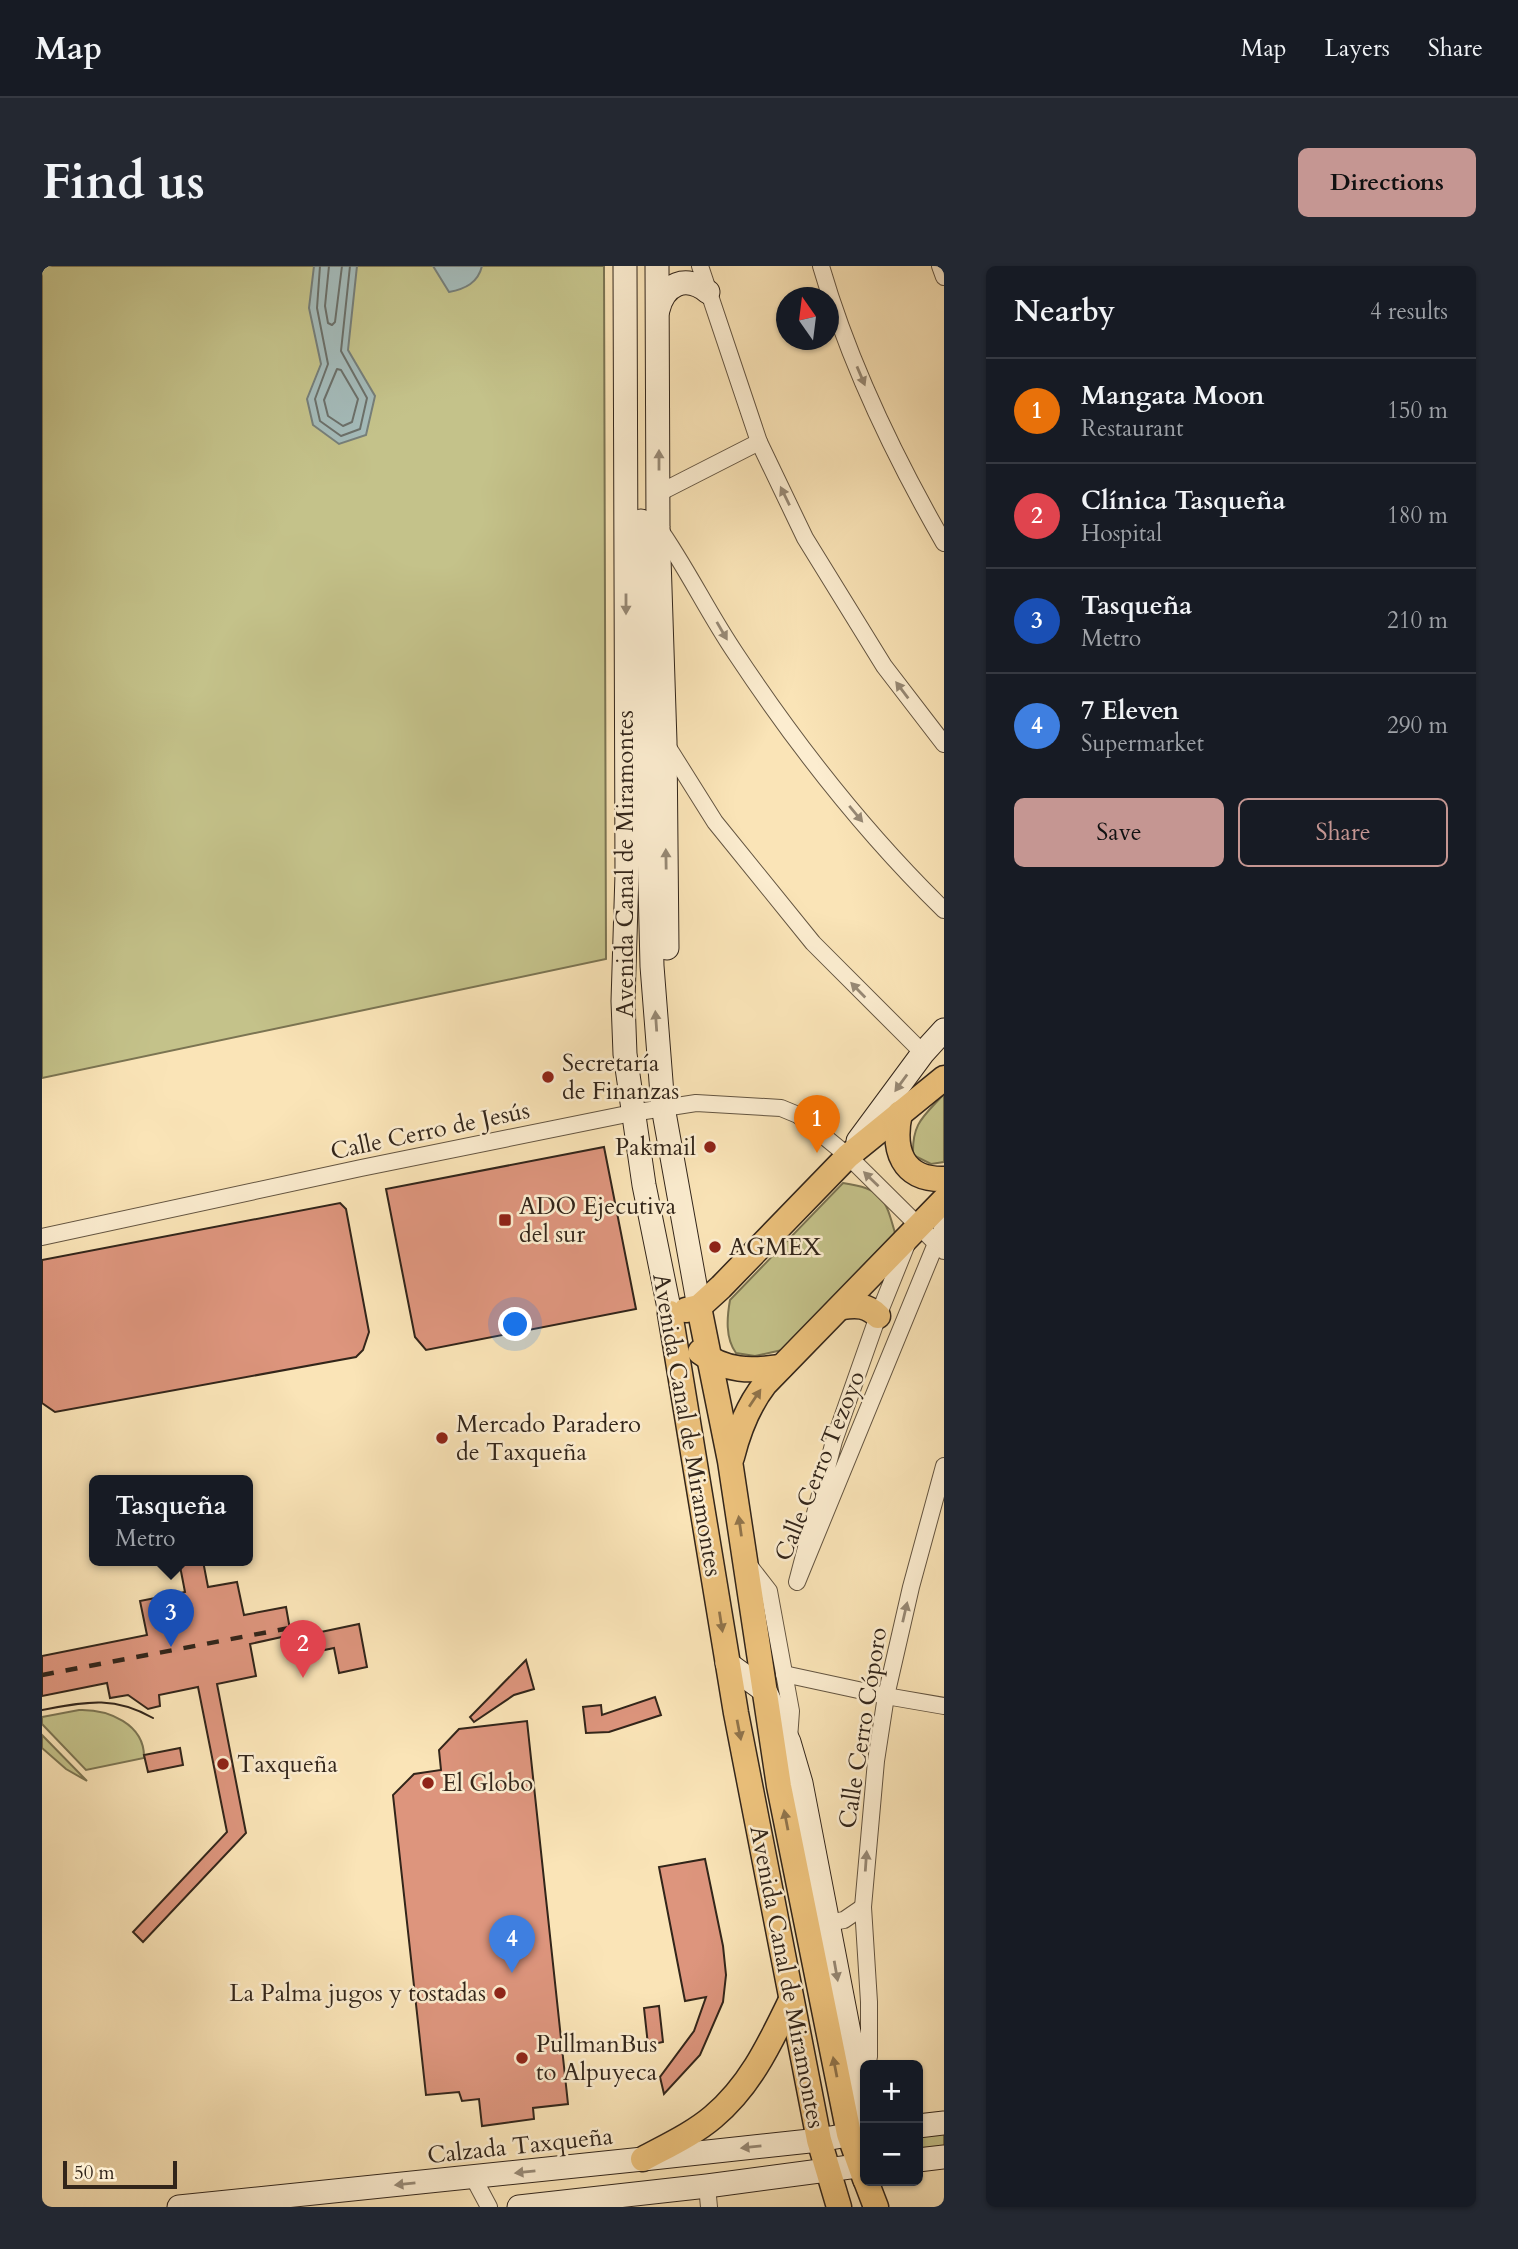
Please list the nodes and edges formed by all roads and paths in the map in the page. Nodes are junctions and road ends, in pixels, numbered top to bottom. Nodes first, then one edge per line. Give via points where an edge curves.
1 (625, 266) edge
2 (641, 266) edge
3 (657, 266) edge
4 (700, 266) edge
5 (821, 266) edge
6 (940, 266) edge
7 (944, 277) edge
8 (708, 292) junction
9 (658, 317) junction
10 (760, 442) junction
11 (659, 492) junction
12 (658, 527) junction
13 (944, 543) edge
14 (688, 572) junction
15 (659, 577) junction
16 (665, 742) junction
17 (944, 744) edge
18 (627, 874) junction
19 (944, 910) edge
20 (652, 966) junction
21 (944, 1030) edge
22 (923, 1053) junction
23 (944, 1078) edge
24 (663, 1107) junction
25 (632, 1113) junction
26 (900, 1113) junction
27 (848, 1156) junction
28 (944, 1180) edge
29 (944, 1200) edge
30 (925, 1229) edge
31 (42, 1237) edge
32 (944, 1251) edge
33 (699, 1307) junction
34 (842, 1307) junction
35 (670, 1313) junction
36 (878, 1316) junction
37 (711, 1360) junction
38 (781, 1367) junction
39 (730, 1461) junction
40 (944, 1466) edge
41 (745, 1560) junction
42 (727, 1663) junction
43 (784, 1674) junction
44 (765, 1690) junction
45 (886, 1696) junction
46 (944, 1706) edge
47 (789, 1742) junction
48 (779, 1786) junction
49 (863, 1908) junction
50 (827, 1923) junction
51 (791, 2000) junction
52 (869, 2002) junction
53 (843, 2007) junction
54 (869, 2057) dead end
55 (860, 2090) edge
56 (944, 2123) edge
57 (923, 2125) edge
58 (857, 2133) edge
59 (819, 2140) junction
60 (944, 2157) edge
61 (643, 2159) junction
62 (923, 2159) edge
63 (828, 2169) junction
64 (860, 2173) edge
65 (473, 2177) junction
66 (869, 2186) edge
67 (708, 2197) edge
68 (602, 2202) edge
69 (179, 2207) edge
70 (489, 2207) edge
71 (519, 2207) edge
72 (839, 2207) edge
73 (876, 2207) edge

1 -> 18 main road, Avenida Canal de Miramontes
2 - 20 main road, Avenida Canal de Miramontes via 640,491
3 - 9 main road, Avenida Canal de Miramontes
4 - 8 street
5 -> 13 street via 860,376 905,476
6 - 7 street
8 - 9 main road via 691,283 671,287 660,303
8 - 10 street
11 -> 9 main road, Avenida Canal de Miramontes
10 - 11 street
17 -> 10 street via 884,666 839,596 805,538
11 - 12 main road, Avenida Canal de Miramontes
12 - 14 street
12 - 15 main road, Avenida Canal de Miramontes
14 - 15 street via 670,568
14 -> 19 street via 734,652 813,763 900,867
15 - 16 main road, Avenida Canal de Miramontes
20 -> 16 main road, Avenida Canal de Miramontes via 664,963 667,955
22 -> 16 street via 813,943 715,821
18 - 20 main road via 635,903 635,952
18 - 25 main road, Avenida Canal de Miramontes via 623,1000
24 -> 20 main road, Avenida Canal de Miramontes
21 - 22 main road
22 -> 27 main road
23 - 26 main road
24 - 25 street, Calle Cerro de Jesús
24 - 27 street, Calle Cerro de Jesús via 781,1108 798,1115
24 - 33 main road, Avenida Canal de Miramontes
25 - 31 street, Calle Cerro de Jesús
25 - 35 main road, Avenida Canal de Miramontes
26 - 27 main road
26 - 28 main road via 898,1146 907,1166 925,1178
30 -> 27 street, Calle Cerro de Jesús
27 - 33 main road
29 - 30 main road
30 - 32 street, Calle Cerro de Jesús
30 - 34 main road
30 - 36 street, Calle Cerro Tezoyo
30 - 36 street, Calle Cerro Tezoyo via 797,1582 834,1441
33 - 35 main road
33 - 37 main road, Avenida Canal de Miramontes
34 - 36 main road via 862,1306
34 - 38 main road
35 - 37 main road via 692,1344
35 -> 42 main road, Avenida Canal de Miramontes
37 - 38 main road via 745,1371
37 - 39 main road, Avenida Canal de Miramontes
39 -> 38 main road via 754,1398
41 -> 39 main road, Avenida Canal de Miramontes
45 -> 40 street, Calle Cerro Cóporo
41 - 43 street, Avenida Canal de Miramontes via 769,1591
41 - 44 main road, Avenida Canal de Miramontes
42 - 44 main road, Avenida Canal de Miramontes
42 -> 51 main road, Avenida Canal de Miramontes
43 - 45 street
43 - 47 street, Avenida Canal de Miramontes via 791,1711
44 - 47 main road, Avenida Canal de Miramontes
44 - 48 main road, Avenida Canal de Miramontes
45 - 46 street
49 -> 45 street, Calle Cerro Cóporo
47 - 48 street, Avenida Canal de Miramontes
47 - 50 main road, Avenida Canal de Miramontes
58 -> 48 main road, Avenida Canal de Miramontes
49 - 50 street via 844,1920
49 - 52 street, Calle Cerro Cóporo
50 -> 53 main road, Avenida Canal de Miramontes
51 - 59 main road, Avenida Canal de Miramontes
51 - 61 main road via 756,2068 737,2094 712,2118
52 - 53 street
52 - 54 street, Calle Cerro Cóporo
53 - 55 main road, Avenida Canal de Miramontes
56 - 57 main road
58 - 59 main road, Calzada Taxqueña
59 -> 61 main road, Calzada Taxqueña
59 - 63 main road, Avenida Canal de Miramontes
60 - 62 main road
61 -> 65 main road, Calzada Taxqueña
63 - 64 main road
63 - 67 main road
63 - 72 main road, Avenida Canal de Miramontes
65 -> 69 main road, Calzada Taxqueña
65 - 70 street
66 - 73 main road, Avenida Canal de Miramontes
67 - 68 main road
68 - 71 main road

